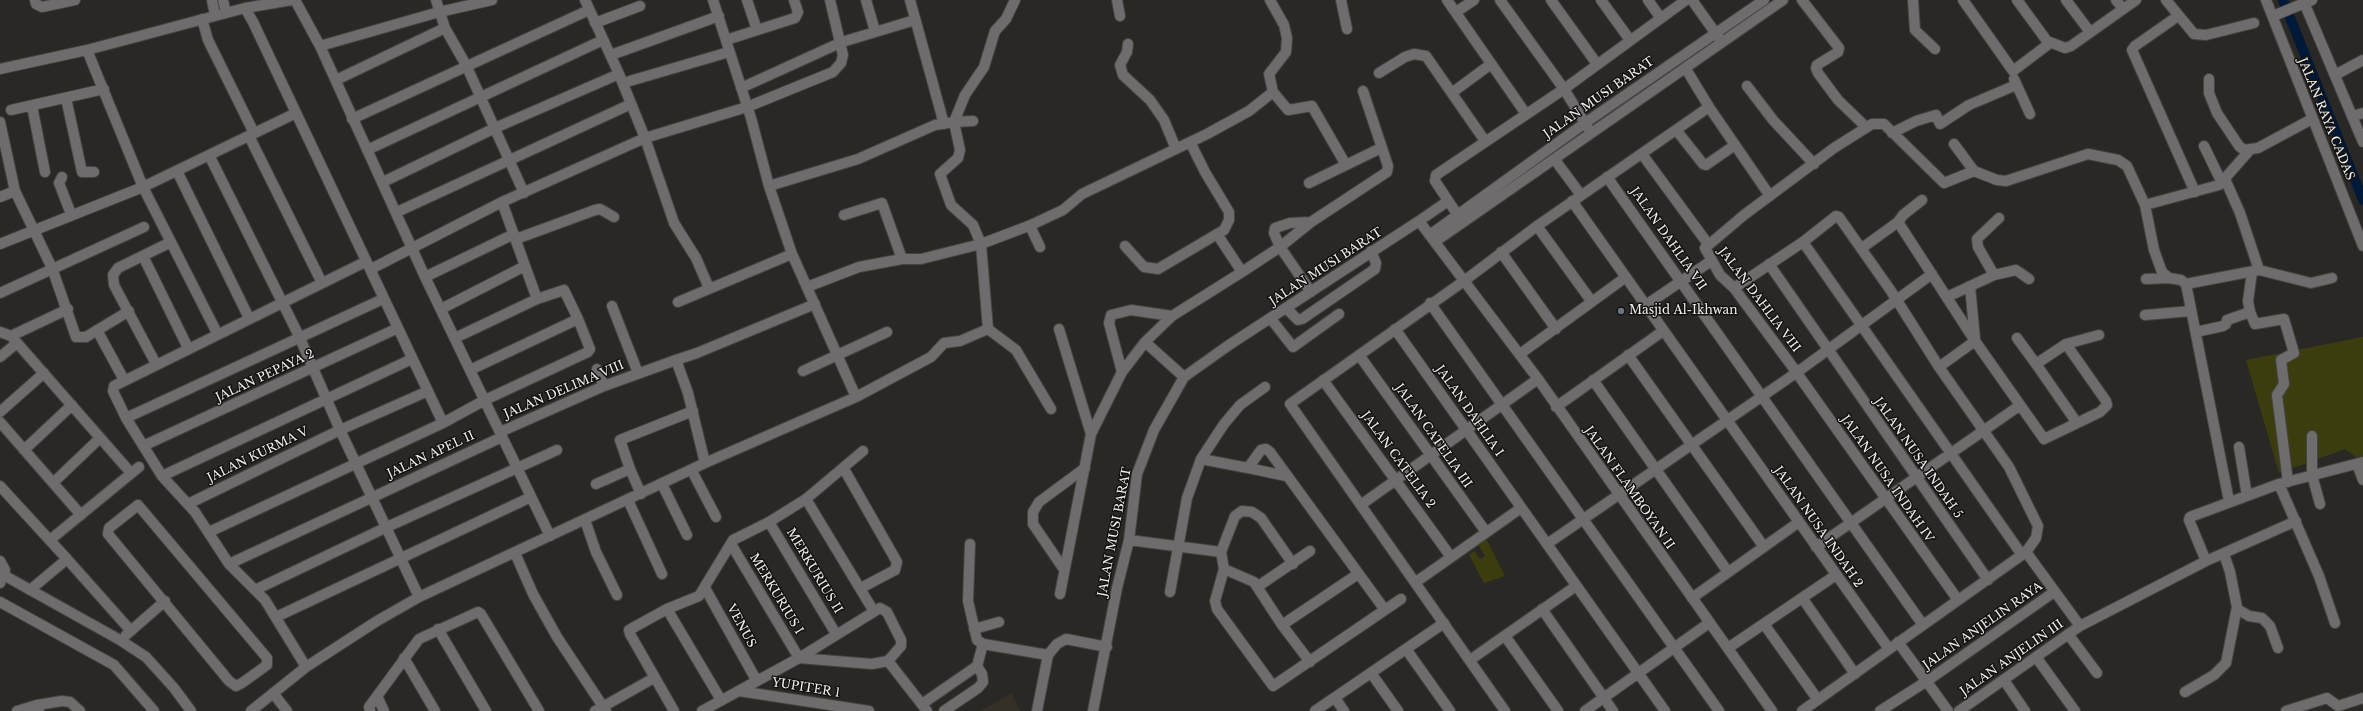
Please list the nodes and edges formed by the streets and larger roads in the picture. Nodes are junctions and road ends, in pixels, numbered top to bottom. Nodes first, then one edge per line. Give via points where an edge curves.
1 (35, 0) edge
2 (75, 0) edge
3 (212, 0) edge
4 (223, 0) edge
5 (292, 0) edge
6 (295, 0) edge
7 (436, 0) edge
8 (492, 0) edge
9 (585, 0) edge
10 (713, 0) edge
11 (747, 0) edge
12 (794, 0) edge
13 (830, 0) edge
14 (866, 0) edge
15 (910, 0) edge
16 (1016, 0) edge
17 (1117, 0) edge
18 (1270, 0) edge
19 (1341, 0) edge
20 (1447, 0) edge
21 (1474, 0) edge
22 (1500, 0) edge
23 (1551, 0) edge
24 (1601, 0) edge
25 (1648, 0) edge
26 (1686, 0) edge
27 (1692, 0) edge
28 (1764, 0) edge
29 (1783, 0) edge
30 (1802, 0) edge
31 (1913, 0) edge
32 (1963, 0) edge
33 (2017, 0) edge
34 (2066, 0) edge
35 (2116, 0) edge
36 (2136, 0) edge
37 (2166, 0) edge
38 (2266, 0) edge
39 (2304, 2) edge
40 (640, 6) dead end
41 (244, 8) junction
42 (2123, 9) junction
43 (589, 10) junction
44 (439, 12) junction
45 (1456, 12) junction
46 (226, 13) junction
47 (215, 15) junction
48 (2276, 15) junction
49 (719, 16) junction
50 (1120, 16) dead end
51 (2178, 16) junction
52 (1660, 17) junction
53 (202, 19) junction
54 (916, 20) junction
55 (595, 23) junction
56 (2254, 23) dead end
57 (445, 28) junction
58 (1347, 29) dead end
59 (757, 30) junction
60 (874, 32) junction
61 (2090, 32) junction
62 (1715, 33) junction
63 (603, 40) junction
64 (726, 40) junction
65 (1630, 40) junction
66 (842, 42) junction
67 (1722, 43) junction
68 (2050, 43) junction
69 (1128, 44) dead end
70 (320, 46) junction
71 (1935, 49) dead end
72 (87, 50) junction
73 (729, 52) junction
74 (610, 55) junction
75 (2363, 60) edge
76 (1491, 64) junction
77 (1596, 64) junction
78 (466, 65) junction
79 (0, 69) edge
80 (1686, 69) junction
81 (2013, 72) junction
82 (1379, 73) dead end
83 (2335, 75) junction
84 (621, 79) junction
85 (2209, 79) dead end
86 (336, 80) junction
87 (2016, 85) junction
88 (1747, 86) dead end
89 (741, 88) junction
90 (104, 89) junction
91 (1564, 89) junction
92 (1363, 91) dead end
93 (1273, 92) junction
94 (1453, 92) junction
95 (66, 98) junction
96 (481, 98) junction
97 (631, 104) junction
98 (32, 106) junction
99 (747, 106) junction
100 (1709, 107) junction
101 (11, 110) dead end
102 (296, 113) junction
103 (2363, 113) edge
104 (1526, 114) junction
105 (2030, 114) dead end
106 (2353, 116) junction
107 (352, 119) junction
108 (2312, 119) junction
109 (974, 121) dead end
110 (0, 122) edge
111 (949, 123) junction
112 (1585, 123) junction
113 (1866, 127) junction
114 (496, 128) junction
115 (1677, 131) junction
116 (1892, 133) junction
117 (1592, 134) junction
118 (252, 135) junction
119 (645, 138) junction
120 (1190, 142) junction
121 (1486, 142) junction
122 (2363, 142) edge
123 (1735, 144) junction
124 (1954, 144) dead end
125 (2204, 146) dead end
126 (1381, 148) junction
127 (1176, 149) junction
128 (367, 150) junction
129 (2249, 151) junction
130 (1642, 154) junction
131 (209, 155) junction
132 (510, 160) junction
133 (1555, 160) junction
134 (1814, 164) junction
135 (1346, 165) junction
136 (177, 171) junction
137 (1974, 171) junction
138 (45, 172) dead end
139 (94, 172) dead end
140 (62, 177) dead end
141 (1607, 177) junction
142 (2224, 181) junction
143 (383, 182) junction
144 (1309, 184) dead end
145 (769, 186) junction
146 (143, 187) junction
147 (15, 191) junction
148 (2195, 192) junction
149 (524, 193) junction
150 (1770, 196) junction
151 (0, 197) edge
152 (1576, 198) junction
153 (1922, 200) dead end
154 (1448, 201) junction
155 (502, 202) junction
156 (2145, 206) junction
157 (397, 212) junction
158 (71, 214) junction
159 (1457, 214) junction
160 (844, 215) dead end
161 (614, 217) dead end
162 (1999, 218) dead end
163 (1311, 222) junction
164 (1419, 222) junction
165 (1898, 222) junction
166 (1030, 226) junction
167 (1537, 226) junction
168 (144, 227) dead end
169 (33, 231) junction
170 (1217, 234) junction
171 (515, 236) junction
172 (1433, 238) junction
173 (171, 242) junction
174 (1803, 242) junction
175 (0, 244) edge
176 (981, 244) junction
177 (1708, 244) junction
178 (1125, 246) dead end
179 (2363, 246) edge
180 (1040, 247) dead end
181 (1280, 247) junction
182 (413, 248) junction
183 (1862, 248) junction
184 (1371, 252) junction
185 (1500, 252) junction
186 (792, 254) junction
187 (143, 256) junction
188 (902, 259) junction
189 (1711, 261) junction
190 (1769, 264) junction
191 (368, 266) junction
192 (525, 266) junction
193 (52, 268) junction
194 (2256, 271) junction
195 (1242, 272) junction
196 (1932, 274) junction
197 (1994, 275) junction
198 (425, 277) junction
199 (1626, 277) junction
200 (2169, 278) junction
201 (2332, 278) dead end
202 (1681, 280) junction
203 (2029, 280) dead end
204 (2146, 280) dead end
205 (1464, 281) junction
206 (322, 284) junction
207 (2186, 284) junction
208 (1970, 286) junction
209 (807, 287) junction
210 (709, 288) junction
211 (1734, 288) junction
212 (1311, 292) junction
213 (0, 293) edge
214 (1947, 297) junction
215 (384, 299) junction
216 (537, 299) junction
217 (1896, 301) junction
218 (678, 302) dead end
219 (1592, 302) junction
220 (282, 303) junction
221 (1430, 303) junction
222 (815, 304) junction
223 (1646, 305) junction
224 (612, 306) dead end
225 (1286, 308) junction
226 (68, 309) junction
227 (440, 309) junction
228 (129, 311) junction
229 (2191, 311) junction
230 (2250, 312) junction
231 (1339, 314) dead end
232 (2145, 315) dead end
233 (1172, 316) junction
234 (249, 318) junction
235 (578, 319) junction
236 (1271, 319) junction
237 (1860, 326) junction
238 (398, 328) junction
239 (988, 329) junction
240 (1059, 329) dead end
241 (1395, 329) junction
242 (1556, 329) junction
243 (97, 330) junction
244 (1663, 330) junction
245 (0, 332) edge
246 (887, 332) dead end
247 (2196, 332) junction
248 (217, 334) junction
249 (2099, 335) dead end
250 (299, 336) junction
251 (455, 338) junction
252 (2017, 338) dead end
253 (14, 339) junction
254 (1975, 341) junction
255 (1145, 342) junction
256 (2066, 344) junction
257 (188, 348) junction
258 (1828, 350) junction
259 (837, 354) junction
260 (1520, 354) junction
261 (1359, 355) junction
262 (1628, 355) junction
263 (0, 357) edge
264 (412, 359) junction
265 (676, 360) junction
266 (156, 364) junction
267 (2036, 364) junction
268 (1939, 367) junction
269 (312, 368) junction
270 (597, 369) dead end
271 (470, 370) junction
272 (803, 371) dead end
273 (1122, 372) junction
274 (44, 373) junction
275 (638, 373) junction
276 (1796, 373) junction
277 (1184, 377) junction
278 (1538, 379) junction
279 (124, 380) junction
280 (1323, 380) junction
281 (1593, 380) junction
282 (604, 386) junction
283 (1265, 387) dead end
284 (428, 391) junction
285 (1761, 395) junction
286 (856, 397) junction
287 (327, 400) junction
288 (485, 400) junction
289 (72, 405) junction
290 (1503, 406) junction
291 (2020, 406) junction
292 (1556, 407) junction
293 (1051, 409) dead end
294 (693, 411) junction
295 (0, 412) edge
296 (126, 418) junction
297 (1727, 420) junction
298 (0, 422) edge
299 (443, 423) junction
300 (2077, 423) junction
301 (340, 430) junction
302 (1467, 430) junction
303 (1985, 431) junction
304 (501, 434) junction
305 (1091, 434) junction
306 (2312, 436) dead end
307 (100, 438) junction
308 (1691, 443) junction
309 (143, 446) junction
310 (2239, 447) dead end
311 (24, 450) junction
312 (557, 450) dead end
313 (863, 451) dead end
314 (1432, 455) junction
315 (1950, 455) junction
316 (1201, 459) junction
317 (356, 463) junction
318 (705, 463) junction
319 (2360, 463) edge
320 (517, 467) junction
321 (1085, 468) junction
322 (1248, 468) junction
323 (1655, 468) junction
324 (630, 469) junction
325 (844, 469) junction
326 (692, 471) junction
327 (2312, 475) junction
328 (162, 476) junction
329 (1286, 476) junction
330 (1917, 478) junction
331 (1397, 480) junction
332 (2363, 480) edge
333 (53, 483) junction
334 (2283, 483) junction
335 (596, 484) dead end
336 (662, 484) junction
337 (0, 486) edge
338 (640, 494) junction
339 (1618, 494) junction
340 (2247, 496) junction
341 (371, 497) junction
342 (531, 497) junction
343 (1885, 498) junction
344 (806, 499) junction
345 (628, 500) junction
346 (2229, 501) junction
347 (188, 504) junction
348 (1362, 504) junction
349 (2320, 504) dead end
350 (1521, 508) junction
351 (81, 515) junction
352 (716, 517) dead end
353 (1582, 519) junction
354 (585, 520) junction
355 (2296, 521) junction
356 (769, 522) junction
357 (1799, 522) junction
358 (1851, 522) junction
359 (388, 527) junction
360 (209, 532) junction
361 (1486, 532) junction
362 (687, 535) dead end
363 (550, 536) junction
364 (50, 540) junction
365 (1129, 540) junction
366 (731, 544) junction
367 (970, 544) dead end
368 (1547, 544) junction
369 (1179, 547) junction
370 (1764, 547) junction
371 (1816, 547) junction
372 (1310, 551) dead end
373 (1221, 552) junction
374 (514, 553) junction
375 (2024, 553) junction
376 (2224, 554) junction
377 (1451, 557) junction
378 (402, 558) junction
379 (67, 559) junction
380 (2206, 561) junction
381 (229, 564) junction
382 (1293, 564) junction
383 (1063, 568) junction
384 (1224, 569) junction
385 (1728, 572) junction
386 (2, 573) edge
387 (662, 574) dead end
388 (1358, 574) junction
389 (1836, 575) junction
390 (1988, 580) junction
391 (1416, 582) junction
392 (1576, 586) junction
393 (1257, 587) junction
394 (705, 588) junction
395 (860, 588) junction
396 (257, 589) junction
397 (30, 590) junction
398 (1170, 592) dead end
399 (2054, 592) junction
400 (1060, 594) dead end
401 (617, 595) dead end
402 (419, 597) junction
403 (1692, 598) junction
404 (1803, 598) junction
405 (1401, 599) dead end
406 (1958, 600) junction
407 (0, 602) edge
408 (165, 602) junction
409 (667, 609) junction
410 (1542, 609) junction
411 (2237, 609) junction
412 (873, 610) junction
413 (1385, 610) junction
414 (276, 616) junction
415 (998, 622) dead end
416 (1444, 623) junction
417 (1709, 623) junction
418 (2335, 623) dead end
419 (1764, 624) junction
420 (1282, 625) junction
421 (1923, 625) junction
422 (2080, 626) junction
423 (438, 629) junction
424 (974, 629) junction
425 (131, 631) junction
426 (836, 634) junction
427 (2068, 634) junction
428 (1505, 636) junction
429 (120, 640) junction
430 (1898, 642) junction
431 (983, 644) junction
432 (1107, 647) junction
433 (1674, 648) junction
434 (1728, 648) junction
435 (2278, 648) dead end
436 (1406, 649) junction
437 (1889, 649) junction
438 (1048, 655) junction
439 (2036, 657) junction
440 (404, 658) junction
441 (799, 658) junction
442 (1470, 660) junction
443 (888, 661) junction
444 (1310, 662) junction
445 (977, 666) junction
446 (306, 668) junction
447 (1371, 673) junction
448 (1638, 673) junction
449 (2097, 673) dead end
450 (1855, 674) junction
451 (654, 678) junction
452 (757, 678) junction
453 (2004, 680) junction
454 (1927, 681) junction
455 (739, 691) junction
456 (2185, 692) dead end
457 (273, 693) junction
458 (376, 696) junction
459 (1604, 697) junction
460 (1335, 698) junction
461 (2363, 698) edge
462 (721, 700) junction
463 (1818, 700) junction
464 (1973, 707) edge
465 (38, 708) edge
466 (924, 708) edge
467 (601, 710) edge
468 (17, 711) edge
469 (80, 711) edge
470 (154, 711) edge
471 (191, 711) edge
472 (250, 711) edge
473 (287, 711) edge
474 (370, 711) edge
475 (384, 711) edge
476 (435, 711) edge
477 (486, 711) edge
478 (539, 711) edge
479 (674, 711) edge
480 (702, 711) edge
481 (869, 711) edge
482 (944, 711) edge
483 (1037, 711) edge
484 (1093, 711) edge
485 (1315, 711) edge
486 (1344, 711) edge
487 (1398, 711) edge
488 (1450, 711) edge
489 (1505, 711) edge
490 (1558, 711) edge
491 (1585, 711) edge
492 (1614, 711) edge
493 (1665, 711) edge
494 (1720, 711) edge
495 (1772, 711) edge
496 (1802, 711) edge
497 (1880, 711) edge
498 (1948, 711) edge
499 (1959, 711) edge
500 (2025, 711) edge
501 (2075, 711) edge
502 (2286, 711) edge

1 - 2 street via 36,4 42,7
3 - 47 street
4 - 46 street
5 - 41 street
6 - 70 street
7 - 44 street
8 - 44 street
9 - 43 street
10 - 49 street
11 - 59 street
12 - 59 street via 798,12 795,18
13 - 66 street
14 - 60 street
15 - 54 street
16 - 111 street via 1012,11 995,31 984,67
17 - 50 street
18 - 93 street via 1284,24 1287,38 1286,52 1269,74
19 - 58 street
20 - 45 street
21 - 45 street
22 - 91 street
23 - 77 street
24 - 65 street
25 - 52 street
26 - 52 street
27 - 62 street
28 - 62 street, JALAN MUSI BARAT
29 - 67 street
30 - 113 street via 1839,48 1838,52 1817,65 1818,73 1838,100
31 - 71 street via 1915,30
32 - 81 street
33 - 68 street
34 - 61 street
35 - 42 street
36 - 42 street
37 - 51 street
38 - 48 street, JALAN RAYA CADAS
39 - 48 street
39 - 83 street
40 - 55 street
41 - 46 street
41 - 102 street
42 - 61 street
43 - 55 street
43 - 78 street
44 - 57 street
44 - 70 street
45 - 76 street
46 - 47 street
47 - 53 street
48 - 108 street, JALAN RAYA CADAS
49 - 64 street
49 - 74 street
51 - 56 street via 2194,34 2200,35
51 - 148 street via 2132,50
52 - 65 street
53 - 72 street
53 - 118 street via 208,40
54 - 60 street
54 - 111 street
55 - 63 street
57 - 78 street
57 - 86 street
59 - 64 street
60 - 66 street
61 - 68 street via 2065,48
62 - 67 street
62 - 112 street, JALAN MUSI BARAT
63 - 74 street
63 - 96 street
64 - 73 street
65 - 77 street
66 - 89 street
66 - 99 street via 843,59 834,72
67 - 80 street
68 - 81 street
69 - 127 street via 1127,52 1120,64 1123,75 1150,100 1164,120
70 - 86 street
72 - 79 street
72 - 90 street
73 - 84 street
73 - 89 street
74 - 84 street
75 - 83 street
76 - 94 street
76 - 104 street
77 - 91 street
78 - 96 street
78 - 107 street
80 - 100 street
80 - 117 street
81 - 87 street
82 - 94 street via 1405,57 1423,55
83 - 106 street
84 - 97 street
84 - 114 street
85 - 129 street via 2209,93 2217,113 2239,146
86 - 107 street
87 - 105 street
87 - 116 street via 1969,105 1940,124 1936,115 1916,121
88 - 134 street via 1773,120
89 - 99 street
90 - 95 street
90 - 146 street
91 - 104 street
91 - 112 street
92 - 126 street
93 - 120 street via 1249,111
93 - 135 street via 1288,110 1312,106
94 - 121 street
95 - 98 street
95 - 139 street via 82,172
96 - 114 street
96 - 128 street
97 - 119 street
97 - 132 street
98 - 101 street
98 - 138 street
99 - 119 street
99 - 145 street
100 - 115 street
100 - 123 street
102 - 118 street
102 - 191 street
103 - 106 street
104 - 121 street
106 - 122 street
107 - 128 street
108 - 129 street
108 - 179 street, JALAN RAYA CADAS
109 - 111 street
110 - 147 street
111 - 145 street via 858,159
111 - 176 street via 960,150 958,158 941,172 941,176 950,205 973,225
112 - 117 street
112 - 159 street, JALAN MUSI BARAT
113 - 116 street via 1884,124
113 - 134 street
114 - 132 street
114 - 143 street
115 - 123 street via 1706,165
115 - 130 street
116 - 137 street via 1944,183
117 - 133 street
118 - 131 street
118 - 206 street
119 - 149 street
119 - 210 street via 674,224 696,258
120 - 127 street
120 - 170 street via 1229,212 1229,220 1224,230
121 - 154 street via 1436,175 1435,181
123 - 150 street
124 - 137 street
125 - 142 street
126 - 135 street
126 - 163 street via 1388,166 1387,172
127 - 166 street via 1082,194 1063,210
128 - 143 street
129 - 142 street
130 - 141 street
130 - 177 street
131 - 136 street
131 - 220 street
132 - 149 street
132 - 157 street
133 - 152 street, JALAN NUSA INDAH 2
133 - 172 street
134 - 150 street
135 - 144 street
136 - 146 street
136 - 234 street
137 - 156 street via 2002,182 2075,157 2096,155 2118,160 2127,166
140 - 158 street via 59,183
141 - 152 street
141 - 202 street, JALAN DAHLIA VII
142 - 148 street
142 - 194 street via 2240,213
143 - 157 street
145 - 186 street
146 - 158 street
146 - 173 street
147 - 151 street
147 - 169 street
148 - 156 street
149 - 155 street
150 - 177 street
152 - 167 street
152 - 199 street, JALAN NUSA INDAH 2
153 - 165 street
154 - 159 street
154 - 164 street, JALAN MUSI BARAT
155 - 171 street
155 - 182 street
156 - 200 street via 2157,259 2162,272
157 - 182 street
158 - 169 street
159 - 172 street, JALAN MUSI BARAT
160 - 188 street via 882,203
161 - 171 street via 600,209
162 - 197 street via 1977,240 1978,247
163 - 181 street
163 - 181 street via 1290,223 1275,228
164 - 172 street
164 - 184 street, JALAN MUSI BARAT
165 - 183 street
165 - 196 street
166 - 176 street
166 - 180 street
167 - 185 street
167 - 219 street
168 - 193 street
169 - 175 street
169 - 193 street
170 - 178 street via 1158,269 1144,267
170 - 195 street
171 - 192 street
171 - 198 street
172 - 205 street, JALAN FLAMBOYAN II
173 - 187 street
173 - 248 street
174 - 183 street via 1836,216 1842,220
174 - 190 street
174 - 237 street
176 - 188 street via 921,259
176 - 239 street
177 - 189 street, JALAN DAHLIA VIII via 1705,248
181 - 195 street
181 - 212 street
182 - 191 street
182 - 198 street
183 - 217 street
184 - 212 street, JALAN MUSI BARAT
184 - 225 street via 1376,263 1374,269 1302,319 1298,320
185 - 205 street
185 - 242 street
186 - 209 street
186 - 210 street
187 - 228 street via 118,268 113,275 114,285
187 - 257 street
188 - 209 street via 859,267
189 - 202 street
189 - 211 street, JALAN DAHLIA VIII via 1720,275
190 - 211 street
190 - 258 street, JALAN NUSA INDAH 5
191 - 206 street
191 - 215 street
192 - 216 street
192 - 227 street
193 - 213 street
193 - 226 street
194 - 201 street via 2311,283
194 - 207 street
194 - 230 street via 2248,301
195 - 233 street
196 - 214 street
196 - 217 street
197 - 203 street via 2016,270
197 - 208 street
198 - 227 street
199 - 219 street
199 - 223 street, JALAN NUSA INDAH 2
200 - 204 street
200 - 207 street via 2181,280
202 - 223 street
202 - 285 street, JALAN DAHLIA VII
205 - 221 street
205 - 260 street, JALAN FLAMBOYAN II
206 - 220 street
207 - 229 street
208 - 214 street
208 - 254 street
209 - 222 street
210 - 218 street
211 - 276 street, JALAN DAHLIA VIII
212 - 225 street, JALAN MUSI BARAT
214 - 254 street
215 - 238 street
215 - 250 street
216 - 235 street via 564,290
216 - 251 street
217 - 237 street
217 - 268 street
219 - 242 street
220 - 234 street
220 - 250 street
221 - 241 street
221 - 290 street
222 - 259 street
222 - 265 street, JALAN DELIMA VIII
223 - 244 street, JALAN NUSA INDAH 2
224 - 275 street
225 - 236 street, JALAN MUSI BARAT
226 - 243 street via 76,336 83,338
226 - 253 street
227 - 251 street
228 - 243 street
228 - 266 street
229 - 232 street
229 - 247 street
230 - 247 street via 2227,320 2223,326
230 - 334 street via 2255,324 2284,319 2294,354 2281,360 2284,384 2277,395
231 - 236 street via 1296,347 1290,344
233 - 255 street
233 - 273 street via 1130,310 1111,315 1109,323
234 - 248 street
235 - 271 street
235 - 288 street via 590,349 588,352
236 - 277 street, JALAN MUSI BARAT
237 - 258 street
237 - 315 street
238 - 264 street
238 - 269 street, JALAN PEPAYA 2
239 - 286 street via 960,341 944,343 931,357
239 - 293 street via 1016,350
240 - 305 street
241 - 261 street
241 - 302 street, JALAN DAHLIA I
242 - 260 street
243 - 279 street
244 - 262 street
244 - 297 street, JALAN NUSA INDAH 2
245 - 253 street
246 - 259 street
247 - 346 street
248 - 257 street
249 - 256 street
250 - 269 street
250 - 296 street
251 - 271 street
252 - 267 street
253 - 263 street
253 - 274 street
254 - 268 street
254 - 291 street
255 - 273 street
255 - 277 street
256 - 267 street
256 - 300 street via 2107,405 2100,412
257 - 266 street
258 - 276 street
258 - 330 street, JALAN NUSA INDAH 5
259 - 272 street
259 - 286 street
260 - 278 street, JALAN FLAMBOYAN II
261 - 280 street
261 - 314 street, JALAN CATELIA III
262 - 281 street
262 - 308 street
264 - 284 street
264 - 287 street
265 - 275 street, JALAN DELIMA VIII
265 - 294 street
266 - 279 street
267 - 300 street
268 - 303 street
269 - 287 street
269 - 309 street, JALAN PEPAYA 2
270 - 282 street
271 - 288 street
273 - 305 street
274 - 289 street
274 - 295 street
275 - 282 street, JALAN DELIMA VIII
276 - 285 street
276 - 343 street, JALAN NUSA INDAH IV
277 - 365 street, JALAN MUSI BARAT via 1154,430 1137,474
278 - 290 street
278 - 292 street, JALAN FLAMBOYAN II
279 - 296 street via 117,383 113,391
280 - 331 street, JALAN CATELIA 2
280 - 348 street via 1290,404
281 - 292 street
281 - 323 street
282 - 304 street, JALAN DELIMA VIII
283 - 316 street via 1240,405
284 - 299 street
284 - 301 street, JALAN KURMA V
285 - 297 street
285 - 358 street, JALAN DAHLIA VII
286 - 318 street
287 - 301 street
287 - 328 street
288 - 299 street
288 - 304 street
289 - 307 street
289 - 311 street
290 - 302 street
290 - 353 street
291 - 300 street via 2044,439
291 - 303 street
292 - 339 street, JALAN FLAMBOYAN II
294 - 318 street
294 - 324 street via 620,440
296 - 309 street
297 - 308 street
297 - 357 street, JALAN NUSA INDAH 2
298 - 311 street
299 - 317 street
301 - 317 street
301 - 347 street, JALAN KURMA V
302 - 314 street
302 - 350 street, JALAN DAHLIA I
303 - 315 street
303 - 375 street via 2009,467 2038,526 2036,538
304 - 320 street
304 - 341 street, JALAN APEL II
305 - 321 street
306 - 327 street
307 - 333 street
307 - 351 street via 135,470
308 - 323 street
308 - 370 street
309 - 328 street
310 - 340 street
311 - 333 street
312 - 320 street
313 - 325 street
314 - 331 street
314 - 361 street, JALAN CATELIA III
315 - 330 street
315 - 375 street
316 - 322 street
316 - 369 street via 1187,498
317 - 341 street
317 - 360 street
318 - 326 street
319 - 327 street
319 - 332 street
320 - 342 street
320 - 359 street
321 - 383 street
321 - 383 street via 1039,502 1033,512 1033,524
322 - 329 street
322 - 329 street via 1261,450 1266,449
323 - 339 street
323 - 385 street
324 - 335 street
324 - 338 street
325 - 344 street
325 - 395 street via 897,562 895,570
326 - 336 street
326 - 352 street
327 - 334 street
327 - 349 street
328 - 347 street
329 - 388 street via 1336,540
330 - 343 street
330 - 390 street, JALAN NUSA INDAH 5
331 - 348 street
331 - 377 street, JALAN CATELIA 2
333 - 351 street
334 - 340 street
334 - 355 street
336 - 338 street
336 - 362 street
337 - 364 street
338 - 345 street
339 - 353 street
339 - 403 street, JALAN FLAMBOYAN II
340 - 346 street
341 - 359 street
341 - 381 street, JALAN APEL II
342 - 363 street
342 - 378 street
343 - 358 street
343 - 406 street, JALAN NUSA INDAH IV
344 - 356 street
344 - 395 street
345 - 354 street
345 - 387 street
346 - 380 street via 2189,520
347 - 360 street
348 - 391 street
350 - 361 street
350 - 368 street, JALAN DAHLIA I
351 - 364 street
353 - 368 street
353 - 433 street
354 - 363 street
354 - 401 street via 596,552
355 - 376 street, JALAN ANJELIN III
355 - 418 street
356 - 366 street via 733,540
356 - 426 street, MERKURIUS II
357 - 370 street
357 - 371 street, JALAN NUSA INDAH 2
358 - 371 street
358 - 421 street, JALAN DAHLIA VII
359 - 378 street
359 - 396 street
360 - 381 street
361 - 377 street
363 - 374 street
364 - 379 street
365 - 369 street
365 - 432 street, JALAN MUSI BARAT via 1117,588
366 - 394 street
366 - 441 street, MERKURIUS I
367 - 424 street via 968,601
368 - 392 street, JALAN DAHLIA I
369 - 373 street
369 - 398 street
370 - 385 street
371 - 389 street, JALAN NUSA INDAH 2
372 - 382 street
373 - 382 street via 1235,516 1242,511 1252,512 1261,518
373 - 384 street
374 - 402 street
374 - 467 street via 556,637
375 - 390 street
375 - 399 street
376 - 380 street, JALAN ANJELIN III
376 - 411 street
377 - 391 street
378 - 402 street
378 - 414 street
379 - 397 street
379 - 425 street
380 - 422 street, JALAN ANJELIN III
381 - 396 street
382 - 393 street
383 - 400 street
384 - 393 street via 1252,580
384 - 444 street via 1215,601 1217,609 1270,684 1277,685
385 - 403 street
386 - 397 street
388 - 413 street
388 - 420 street
389 - 404 street
389 - 437 street, JALAN NUSA INDAH 2
390 - 406 street
391 - 416 street
392 - 410 street
392 - 448 street, JALAN DAHLIA I
393 - 420 street
394 - 409 street via 699,596
394 - 452 street, VENUS
395 - 412 street
396 - 414 street
397 - 429 street
399 - 422 street
399 - 454 street, JALAN ANJELIN RAYA
402 - 446 street via 377,621
403 - 417 street, JALAN FLAMBOYAN II
404 - 419 street
404 - 450 street
405 - 413 street
406 - 421 street
407 - 470 street via 114,665
408 - 408 street via 233,685 242,683 267,665 265,655 138,505 109,528 108,534
408 - 425 street
409 - 451 street via 629,630
409 - 462 street
410 - 428 street
410 - 459 street
411 - 435 street via 2250,616 2262,618 2270,626
411 - 456 street via 2226,663 2214,675
412 - 426 street
412 - 443 street via 883,609 887,612 901,640 901,646
413 - 444 street
414 - 446 street
415 - 424 street
416 - 436 street
416 - 442 street
417 - 433 street
417 - 434 street, JALAN FLAMBOYAN II
419 - 434 street
419 - 463 street
420 - 444 street
421 - 430 street
422 - 427 street, JALAN ANJELIN III
423 - 440 street via 419,639
423 - 477 street
423 - 478 street via 474,613 481,614
424 - 431 street via 977,640
425 - 429 street
426 - 441 street
427 - 439 street, JALAN ANJELIN III
427 - 449 street
428 - 442 street
428 - 490 street
429 - 471 street via 146,657
430 - 437 street
430 - 454 street
431 - 438 street
431 - 445 street
432 - 438 street via 1066,639
432 - 484 street, JALAN MUSI BARAT
433 - 448 street
433 - 494 street
434 - 495 street, JALAN FLAMBOYAN II
436 - 447 street
436 - 488 street
437 - 450 street
438 - 483 street
439 - 453 street, JALAN ANJELIN III
439 - 501 street
440 - 458 street
440 - 476 street
441 - 443 street via 872,664
441 - 452 street
442 - 489 street
443 - 466 street
445 - 466 street
445 - 482 street via 983,682
446 - 457 street
447 - 460 street
447 - 487 street
448 - 459 street
448 - 493 street, JALAN DAHLIA I
450 - 463 street
451 - 467 street
451 - 479 street
452 - 455 street
453 - 464 street, JALAN ANJELIN III
453 - 500 street
454 - 497 street, JALAN ANJELIN RAYA
454 - 498 street
455 - 462 street
455 - 481 street, YUPITER 1
457 - 472 street
457 - 473 street
458 - 474 street via 369,707
458 - 475 street
459 - 491 street
459 - 492 street
460 - 485 street
460 - 486 street
461 - 502 street via 2338,706 2326,698
462 - 480 street
463 - 496 street
464 - 499 street, JALAN ANJELIN III
465 - 468 street
465 - 469 street via 62,701 70,702

